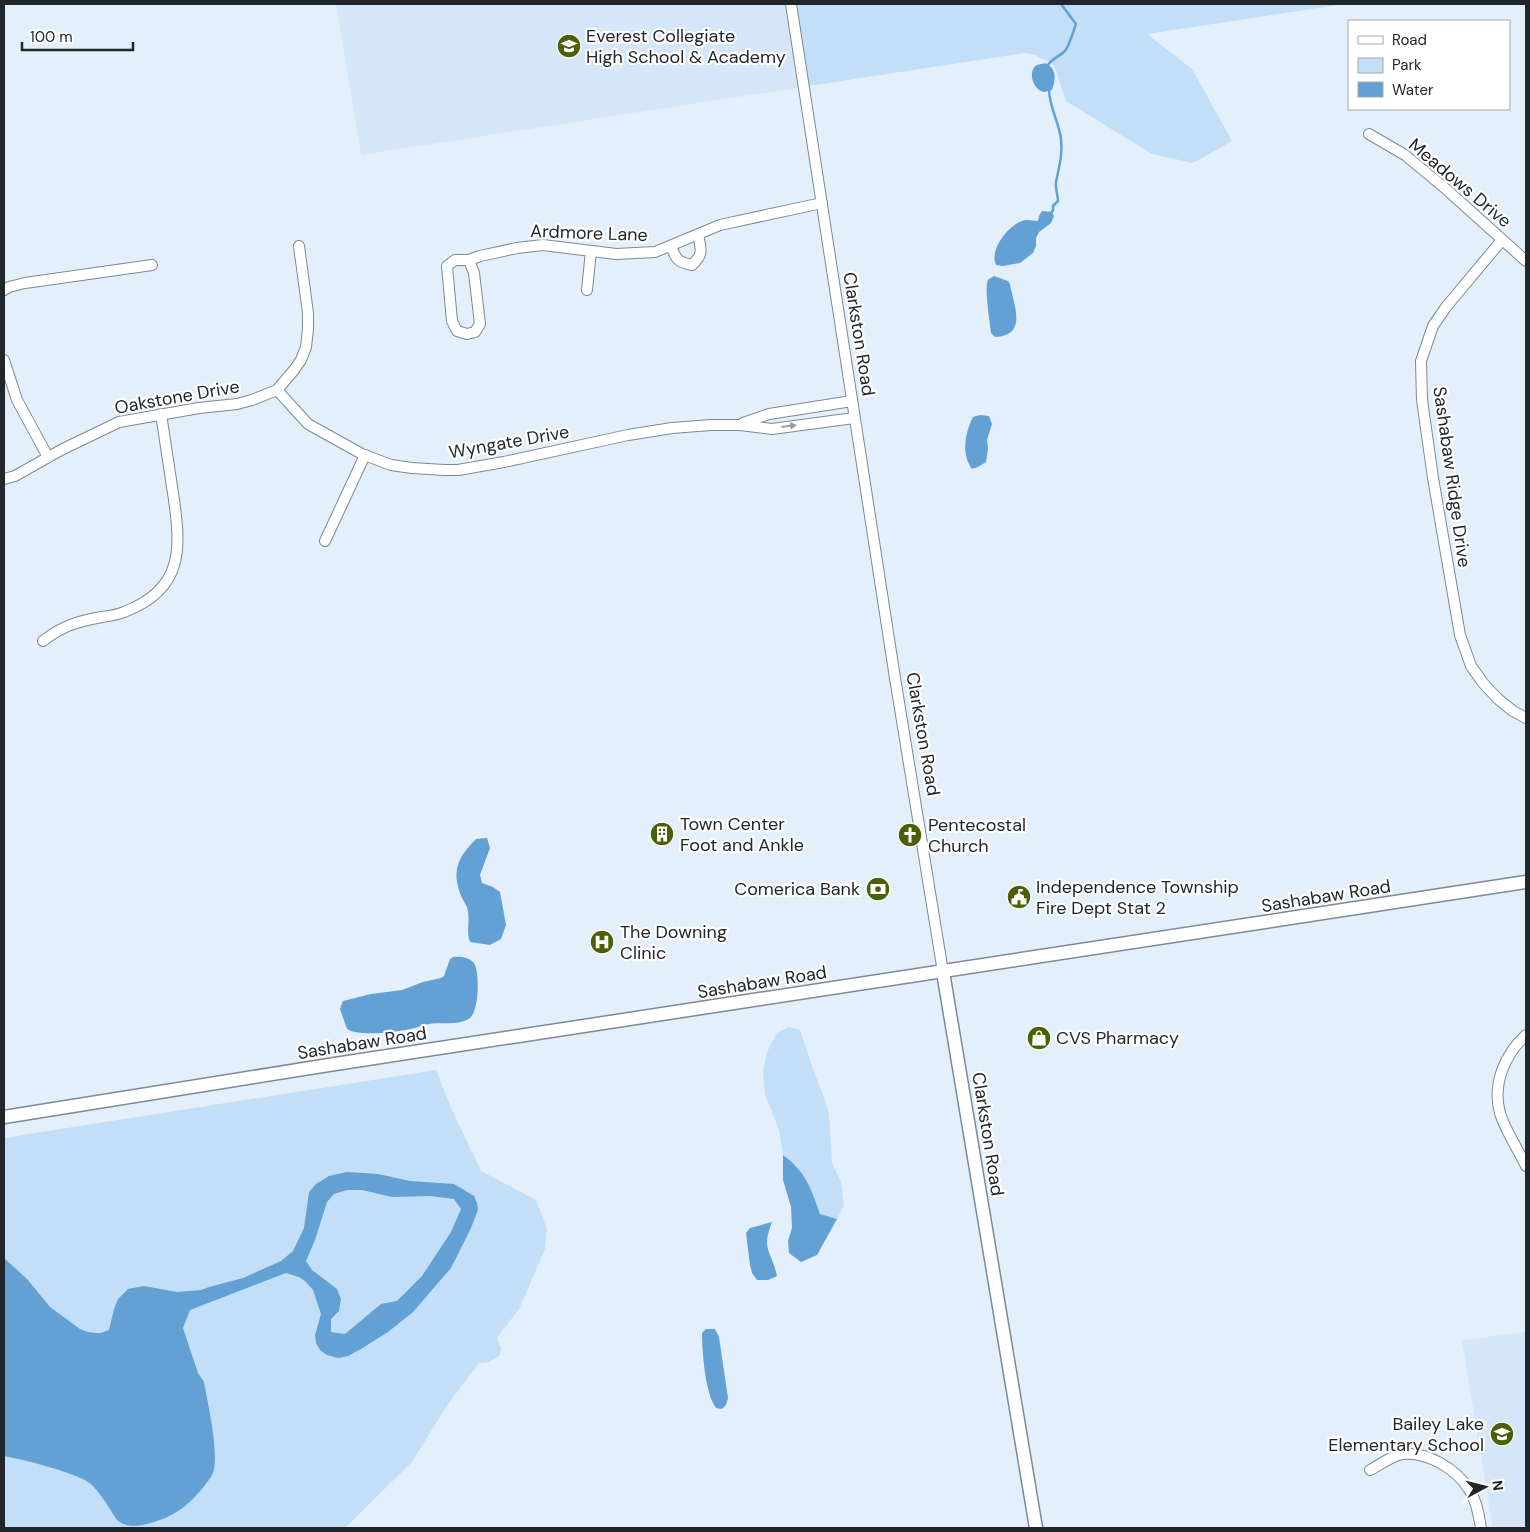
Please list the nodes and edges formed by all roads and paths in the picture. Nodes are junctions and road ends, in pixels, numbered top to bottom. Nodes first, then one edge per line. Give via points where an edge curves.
1 (791, 4) edge
2 (1369, 134) dead end
3 (822, 203) junction
4 (698, 234) junction
5 (1502, 240) junction
6 (299, 246) dead end
7 (671, 246) junction
8 (591, 251) junction
9 (469, 260) junction
10 (1526, 261) edge
11 (152, 265) dead end
12 (4, 290) edge
13 (587, 290) dead end
14 (4, 360) edge
15 (277, 390) junction
16 (852, 401) junction
17 (160, 414) junction
18 (854, 418) junction
19 (740, 425) junction
20 (366, 455) junction
21 (48, 457) junction
22 (4, 479) edge
23 (325, 541) dead end
24 (43, 641) dead end
25 (1526, 718) edge
26 (1526, 882) edge
27 (943, 972) junction
28 (1526, 1035) edge
29 (4, 1117) edge
30 (1526, 1166) edge
31 (1370, 1470) dead end
32 (1036, 1528) edge
33 (1481, 1528) edge

1 - 3 street, Clarkston Road
2 - 5 street, Meadows Drive via 1405,156 1443,186
3 - 4 street, Ardmore Lane via 736,221
3 - 16 street, Clarkston Road
4 - 7 street, Ardmore Lane
4 - 7 street via 701,250 692,265 676,258
5 - 10 street, Meadows Drive
5 - 25 street, Sashabaw Ridge Drive via 1433,326 1421,361 1422,400 1460,635 1471,666 1484,683 1513,711
6 - 15 street via 308,313 306,347 301,360
7 - 8 street, Ardmore Lane via 655,252 616,254
8 - 9 street, Ardmore Lane via 543,245
8 - 13 street
9 - 9 street, Ardmore Lane via 455,260 447,266 452,321 457,331 467,334 476,332 480,324 474,273
11 - 12 street via 25,283
14 - 21 street via 17,400
15 - 17 street, Oakstone Drive via 237,404
15 - 20 street, Wyngate Drive via 308,424
16 - 18 street, Clarkston Road
16 - 19 street, Wyngate Drive via 769,414
17 - 21 street, Oakstone Drive via 119,422
17 - 24 street via 178,528 172,573 163,587 139,606 70,624
19 -> 18 street, Wyngate Drive via 772,428
18 - 27 street, Clarkston Road
19 - 20 street, Wyngate Drive via 650,431 458,470 391,465
20 - 23 street
21 - 22 street, Oakstone Drive
26 - 27 main road, Sashabaw Road
27 - 29 main road, Sashabaw Road
27 - 32 main road, Clarkston Road
28 - 30 street via 1514,1047 1504,1065 1498,1094 1500,1113
31 - 33 street via 1399,1454 1436,1460 1471,1491

